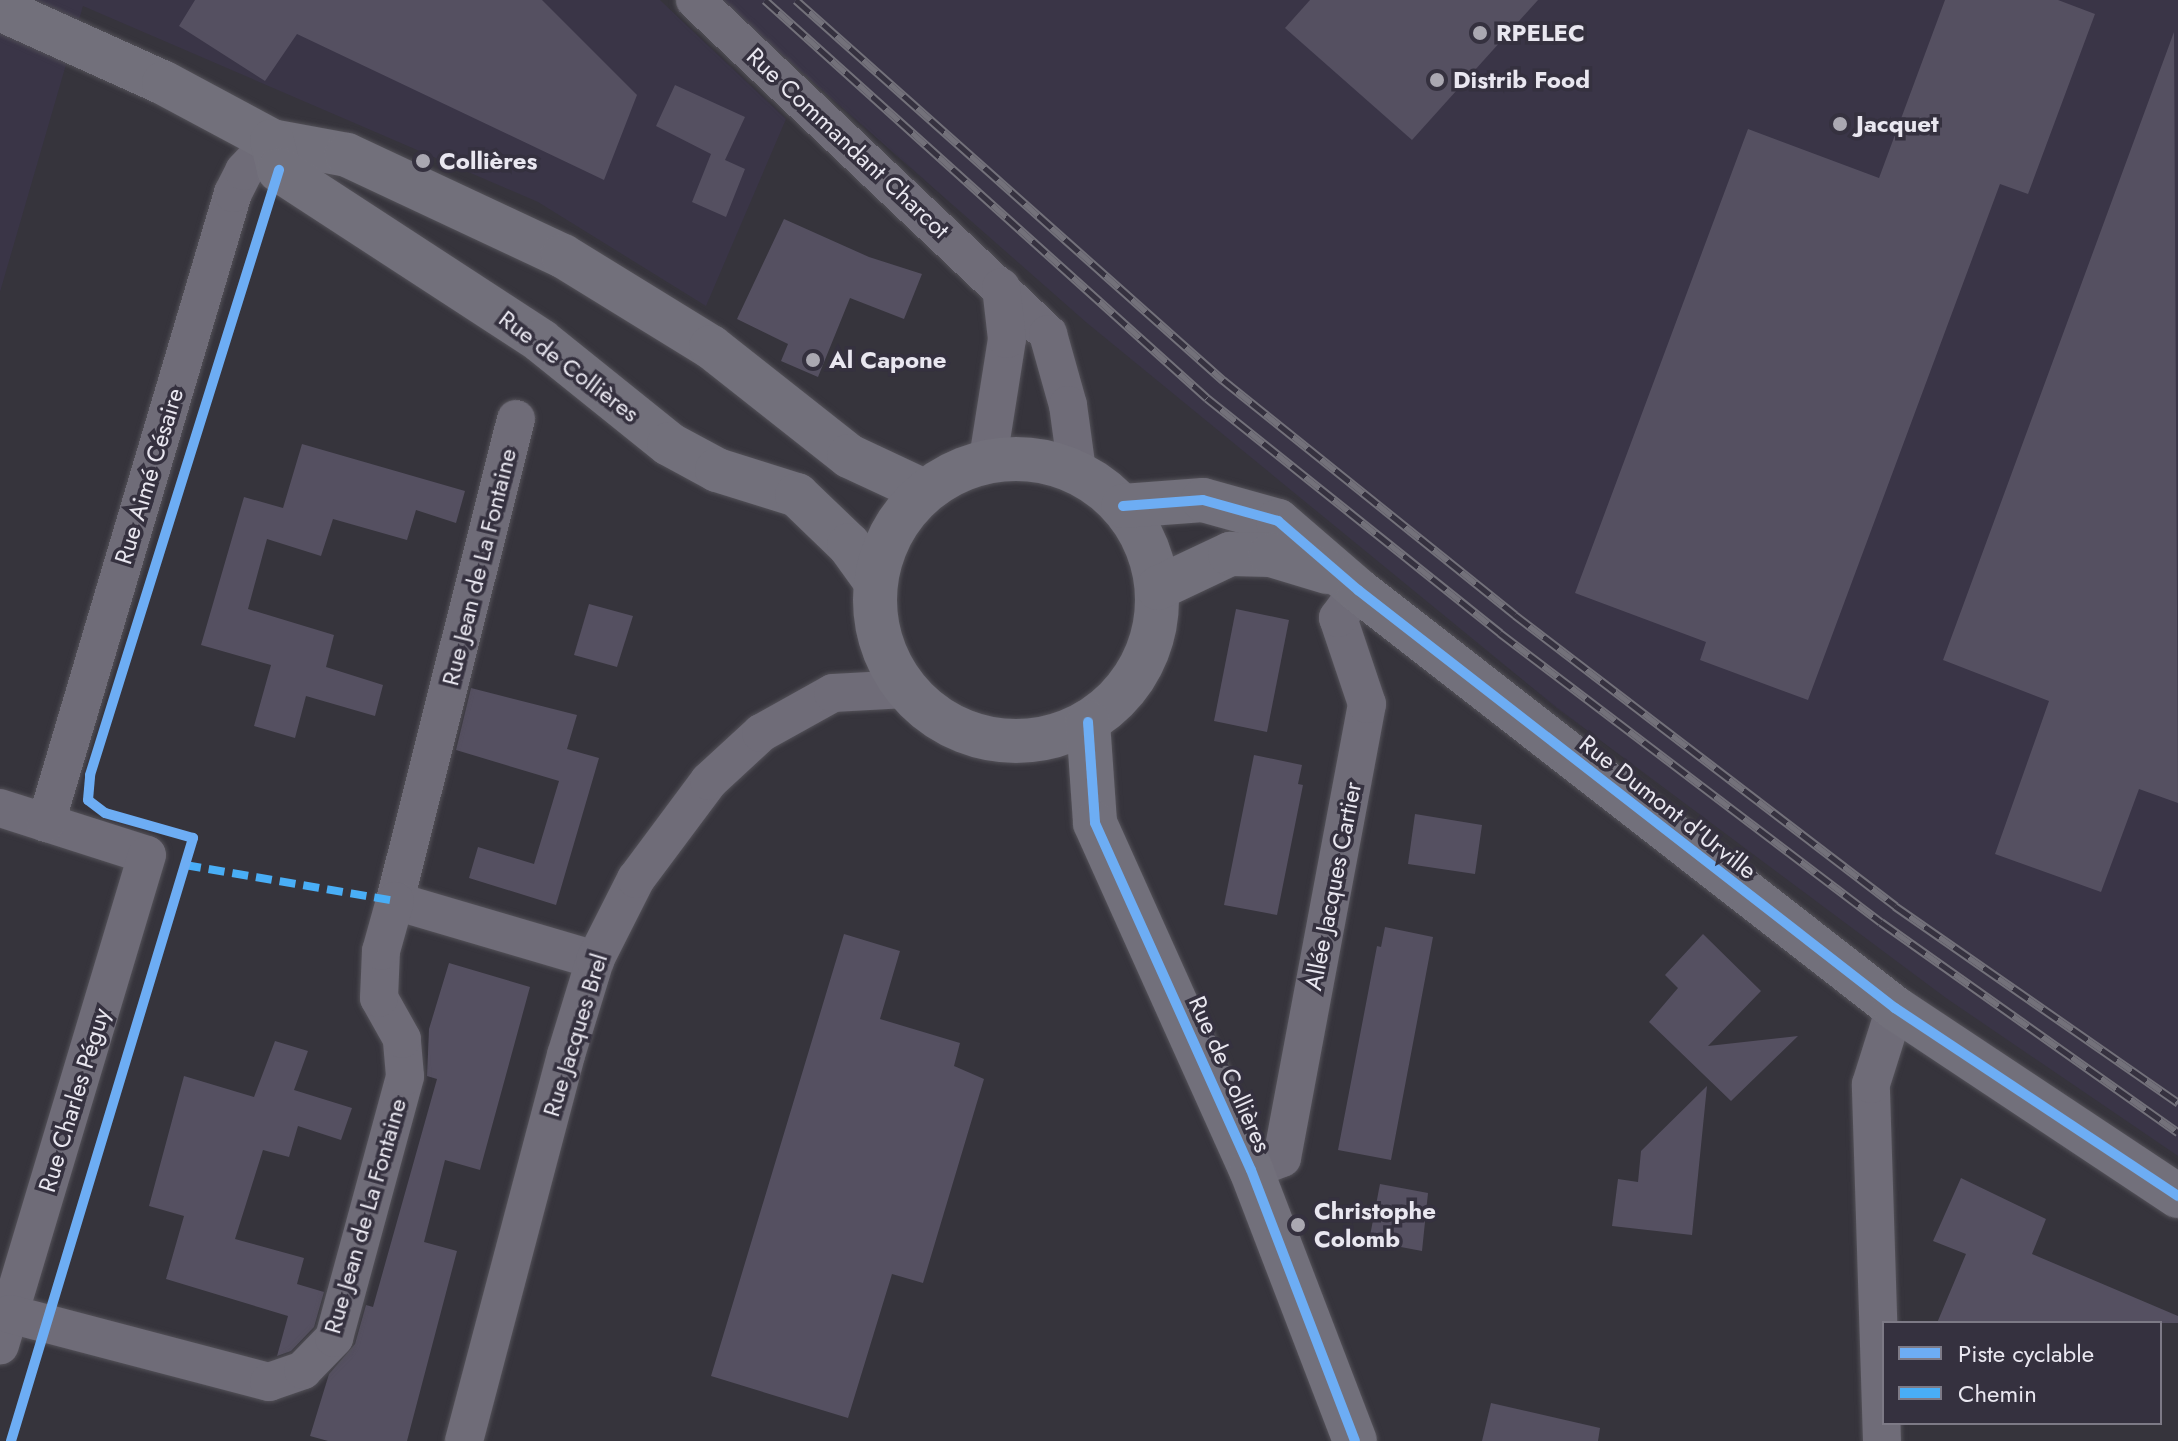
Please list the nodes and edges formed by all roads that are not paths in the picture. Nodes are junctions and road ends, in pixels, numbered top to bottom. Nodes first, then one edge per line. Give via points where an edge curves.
1 (695, 0) edge
2 (0, 9) edge
3 (272, 141) junction
4 (1001, 287) junction
5 (516, 419) dead end
6 (988, 459) junction
7 (1077, 471) junction
8 (924, 491) junction
9 (1123, 506) junction
10 (875, 581) junction
11 (1349, 583) junction
12 (1158, 588) junction
13 (906, 689) junction
14 (1088, 722) junction
15 (0, 808) edge
16 (46, 823) junction
17 (395, 901) junction
18 (595, 960) junction
19 (1895, 1008) junction
20 (1251, 1170) junction
21 (2178, 1196) edge
22 (5, 1330) edge
23 (464, 1441) edge
24 (1355, 1441) edge
25 (1882, 1441) edge

1 - 4 street, Rue Commandant Charcot
2 - 3 main road via 164,83
3 - 8 main road via 347,155 563,256 711,347 849,456
3 - 10 main road, Rue de Collières via 279,170 541,341 669,444 717,470 797,495 849,545
3 - 16 street, Rue Aimé Césaire via 244,171 233,193
4 - 6 street via 1007,339
4 - 7 street, Rue Commandant Charcot via 1048,334 1068,405
5 - 17 street, Rue Jean de La Fontaine
6 - 7 main road via 1028,458
6 - 8 main road
7 - 9 main road
8 - 10 main road via 888,538
9 - 11 main road, Rue Dumont d'Urville via 1203,500 1278,521
9 - 12 main road via 1141,532
10 - 13 main road via 878,633
11 - 12 main road, Rue Dumont d'Urville via 1271,555 1230,554
11 - 19 main road, Rue Dumont d'Urville
11 - 20 street, Allée Jacques Cartier via 1338,618 1367,704 1282,1158
12 - 14 main road via 1151,645 1136,675 1113,704
13 - 14 main road via 950,725 979,736 1040,739
13 - 18 street, Rue Jacques Brel via 833,693 761,733 709,781 645,867
14 - 20 main road, Rue de Collières via 1095,823
15 - 16 street
16 - 22 street, Rue Charles Péguy via 147,855
17 - 18 street
17 - 22 street, Rue Jean de La Fontaine via 381,951 379,998 402,1039 405,1076 334,1338 303,1370 269,1382
18 - 23 street, Rue Jacques Brel
19 - 21 main road, Rue Dumont d'Urville
19 - 25 street via 1871,1084
20 - 24 main road, Rue de Collières

